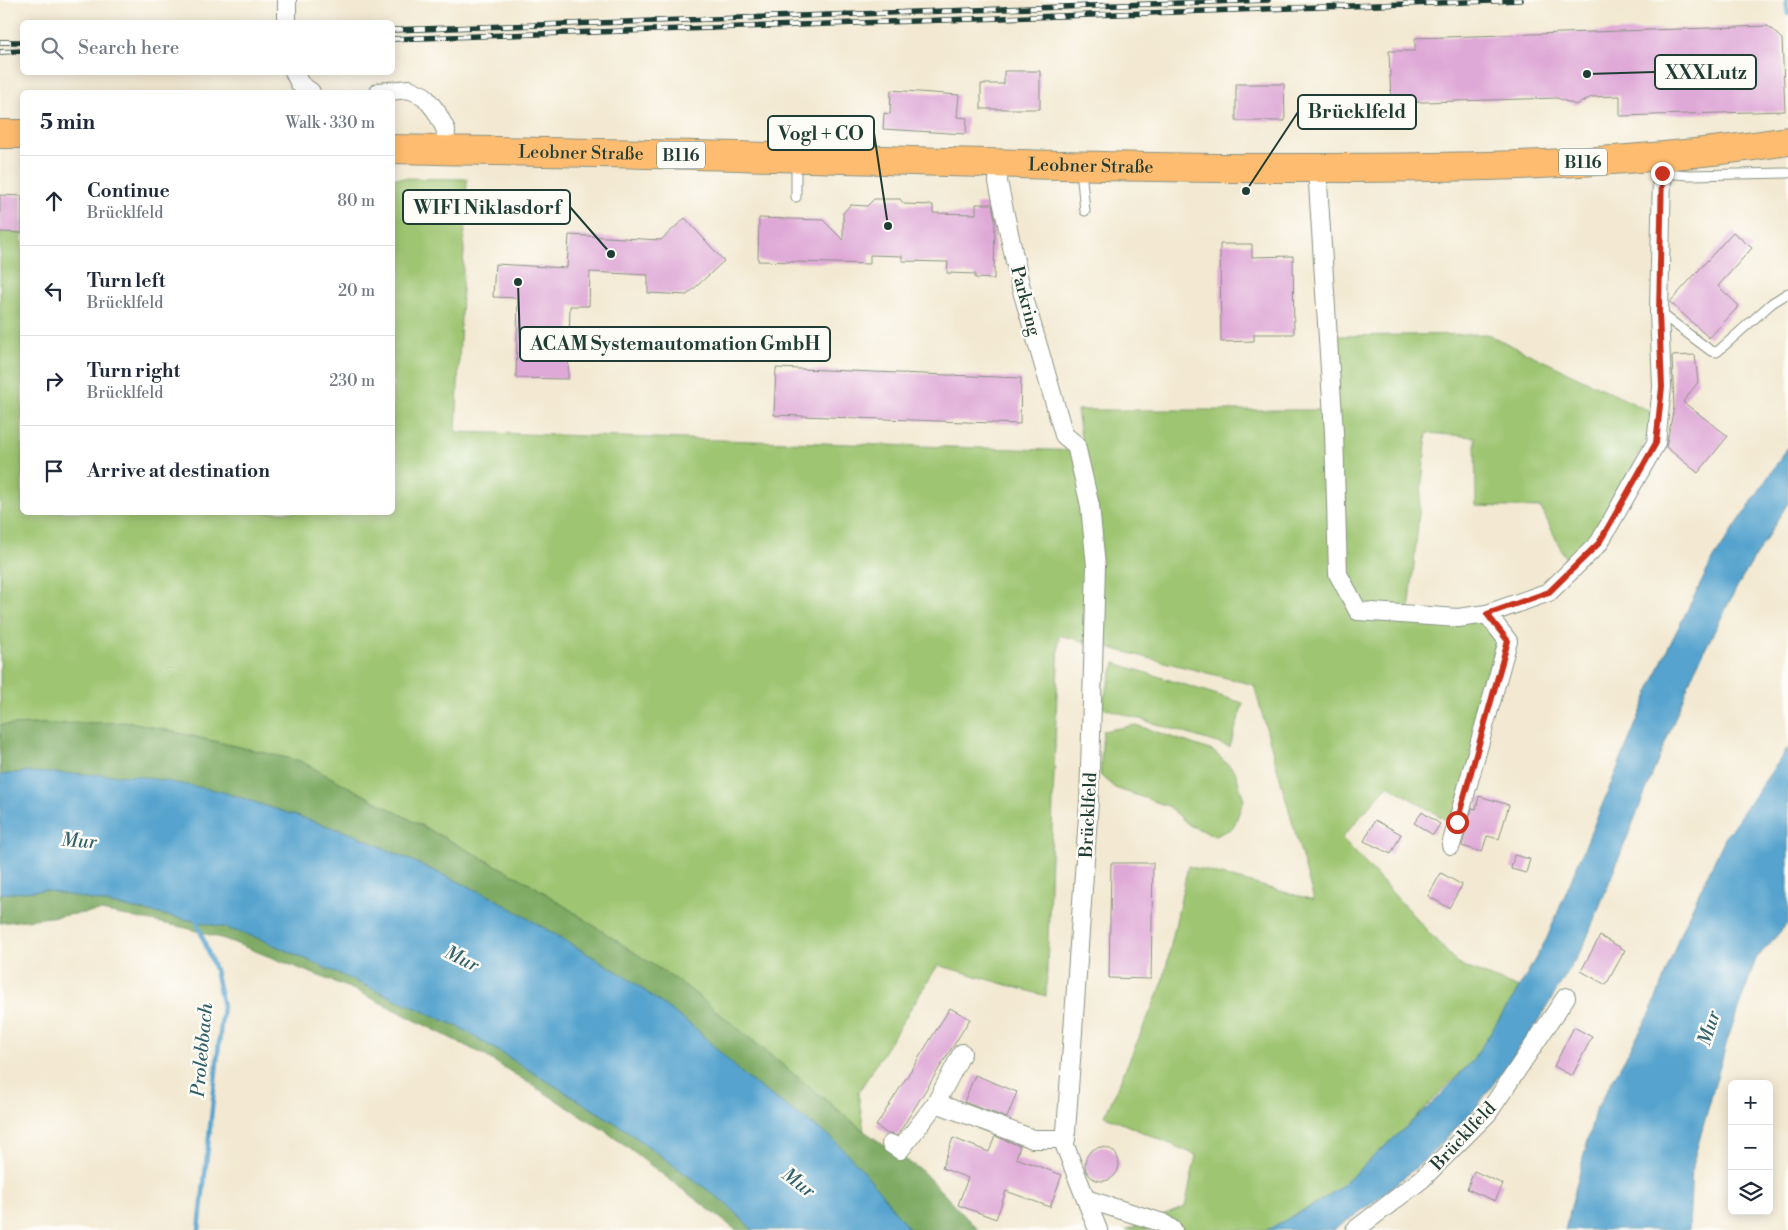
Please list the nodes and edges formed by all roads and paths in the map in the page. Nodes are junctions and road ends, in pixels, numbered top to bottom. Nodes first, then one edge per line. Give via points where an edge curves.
1 (286, 0) edge
2 (287, 20) edge
3 (296, 75) edge
4 (308, 90) edge
5 (395, 90) edge
6 (0, 134) edge
7 (20, 134) edge
8 (1788, 141) edge
9 (395, 149) edge
10 (445, 150) junction
11 (796, 157) junction
12 (999, 164) junction
13 (1660, 165) junction
14 (1082, 166) junction
15 (1317, 168) junction
16 (1788, 173) edge
17 (796, 197) dead end
18 (1085, 211) dead end
19 (1788, 292) edge
20 (1659, 312) junction
21 (1064, 435) joint
22 (1487, 614) junction
23 (1451, 845) dead end
24 (1566, 997) dead end
25 (962, 1053) dead end
26 (936, 1103) junction
27 (1066, 1139) junction
28 (891, 1144) dead end
29 (1086, 1198) junction
30 (1098, 1230) edge
31 (1173, 1230) edge
32 (1355, 1230) edge

1 - 2 street
3 - 4 street
5 - 10 street via 409,89 424,96 446,130
6 - 7 main road
8 - 13 main road, Leobner Straße / B116
9 - 10 main road, Leobner Straße / B116
10 - 11 main road, Leobner Straße / B116
11 - 12 main road, Leobner Straße / B116
11 - 17 lane
12 - 14 main road, Leobner Straße / B116
12 - 21 street, Parkring via 998,182 1020,284
13 - 15 main road, Leobner Straße / B116
13 - 16 lane via 1689,175
13 - 20 street
14 - 15 main road, Leobner Straße / B116
14 - 18 lane
15 - 22 street via 1334,432 1338,574 1358,611 1458,618
19 - 20 lane via 1717,352
20 - 22 street via 1662,387 1656,443 1599,543 1549,592
21 - 27 street, Brücklfeld via 1076,445 1090,506 1096,566 1089,802
22 - 23 street via 1508,641
24 - 32 street, Brücklfeld via 1488,1113 1422,1179
25 - 26 street
26 - 27 street via 1033,1139
26 - 28 street via 900,1150
27 - 29 street, Brücklfeld via 1065,1146
29 - 30 street, Brücklfeld
29 - 31 street via 1162,1223

